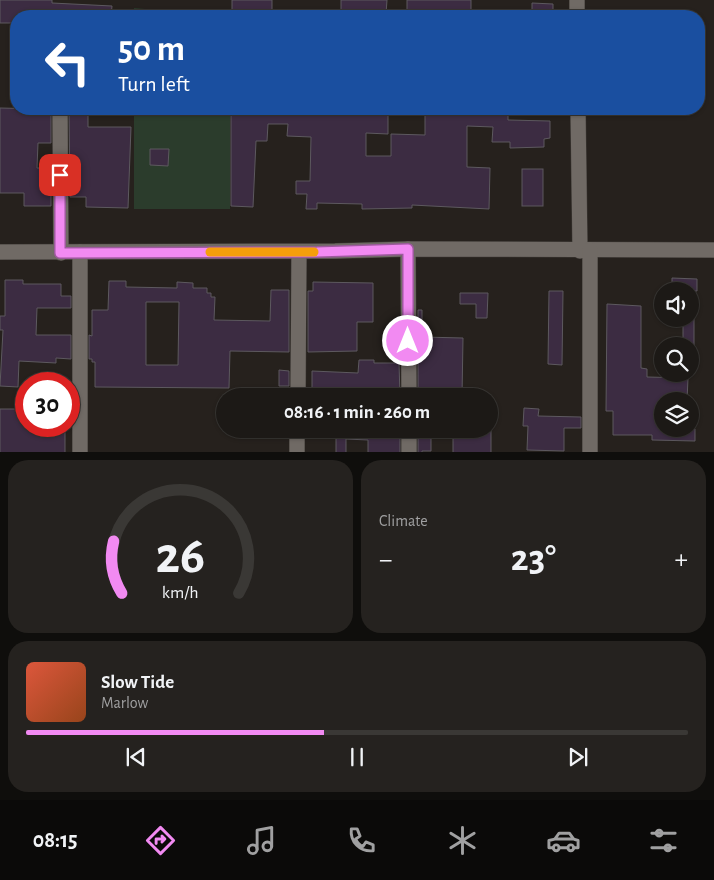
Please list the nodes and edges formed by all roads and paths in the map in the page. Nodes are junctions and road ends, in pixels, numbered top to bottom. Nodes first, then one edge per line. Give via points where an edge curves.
1 (60, 115) edge
2 (578, 115) edge
3 (408, 249) junction
4 (585, 250) junction
5 (714, 250) edge
6 (0, 252) edge
7 (80, 252) junction
8 (299, 252) junction
9 (60, 253) junction
10 (298, 388) edge
11 (409, 388) edge
12 (297, 438) edge
13 (409, 438) edge
14 (80, 452) edge
15 (297, 452) edge
16 (409, 452) edge
17 (590, 452) edge

1 - 9 street
2 - 4 street
3 - 4 street
3 - 8 street
3 - 11 street
4 - 5 street
4 - 17 street
6 - 9 street
7 - 8 street
7 - 9 street
7 - 14 street
8 - 10 street
12 - 15 street
13 - 16 street

